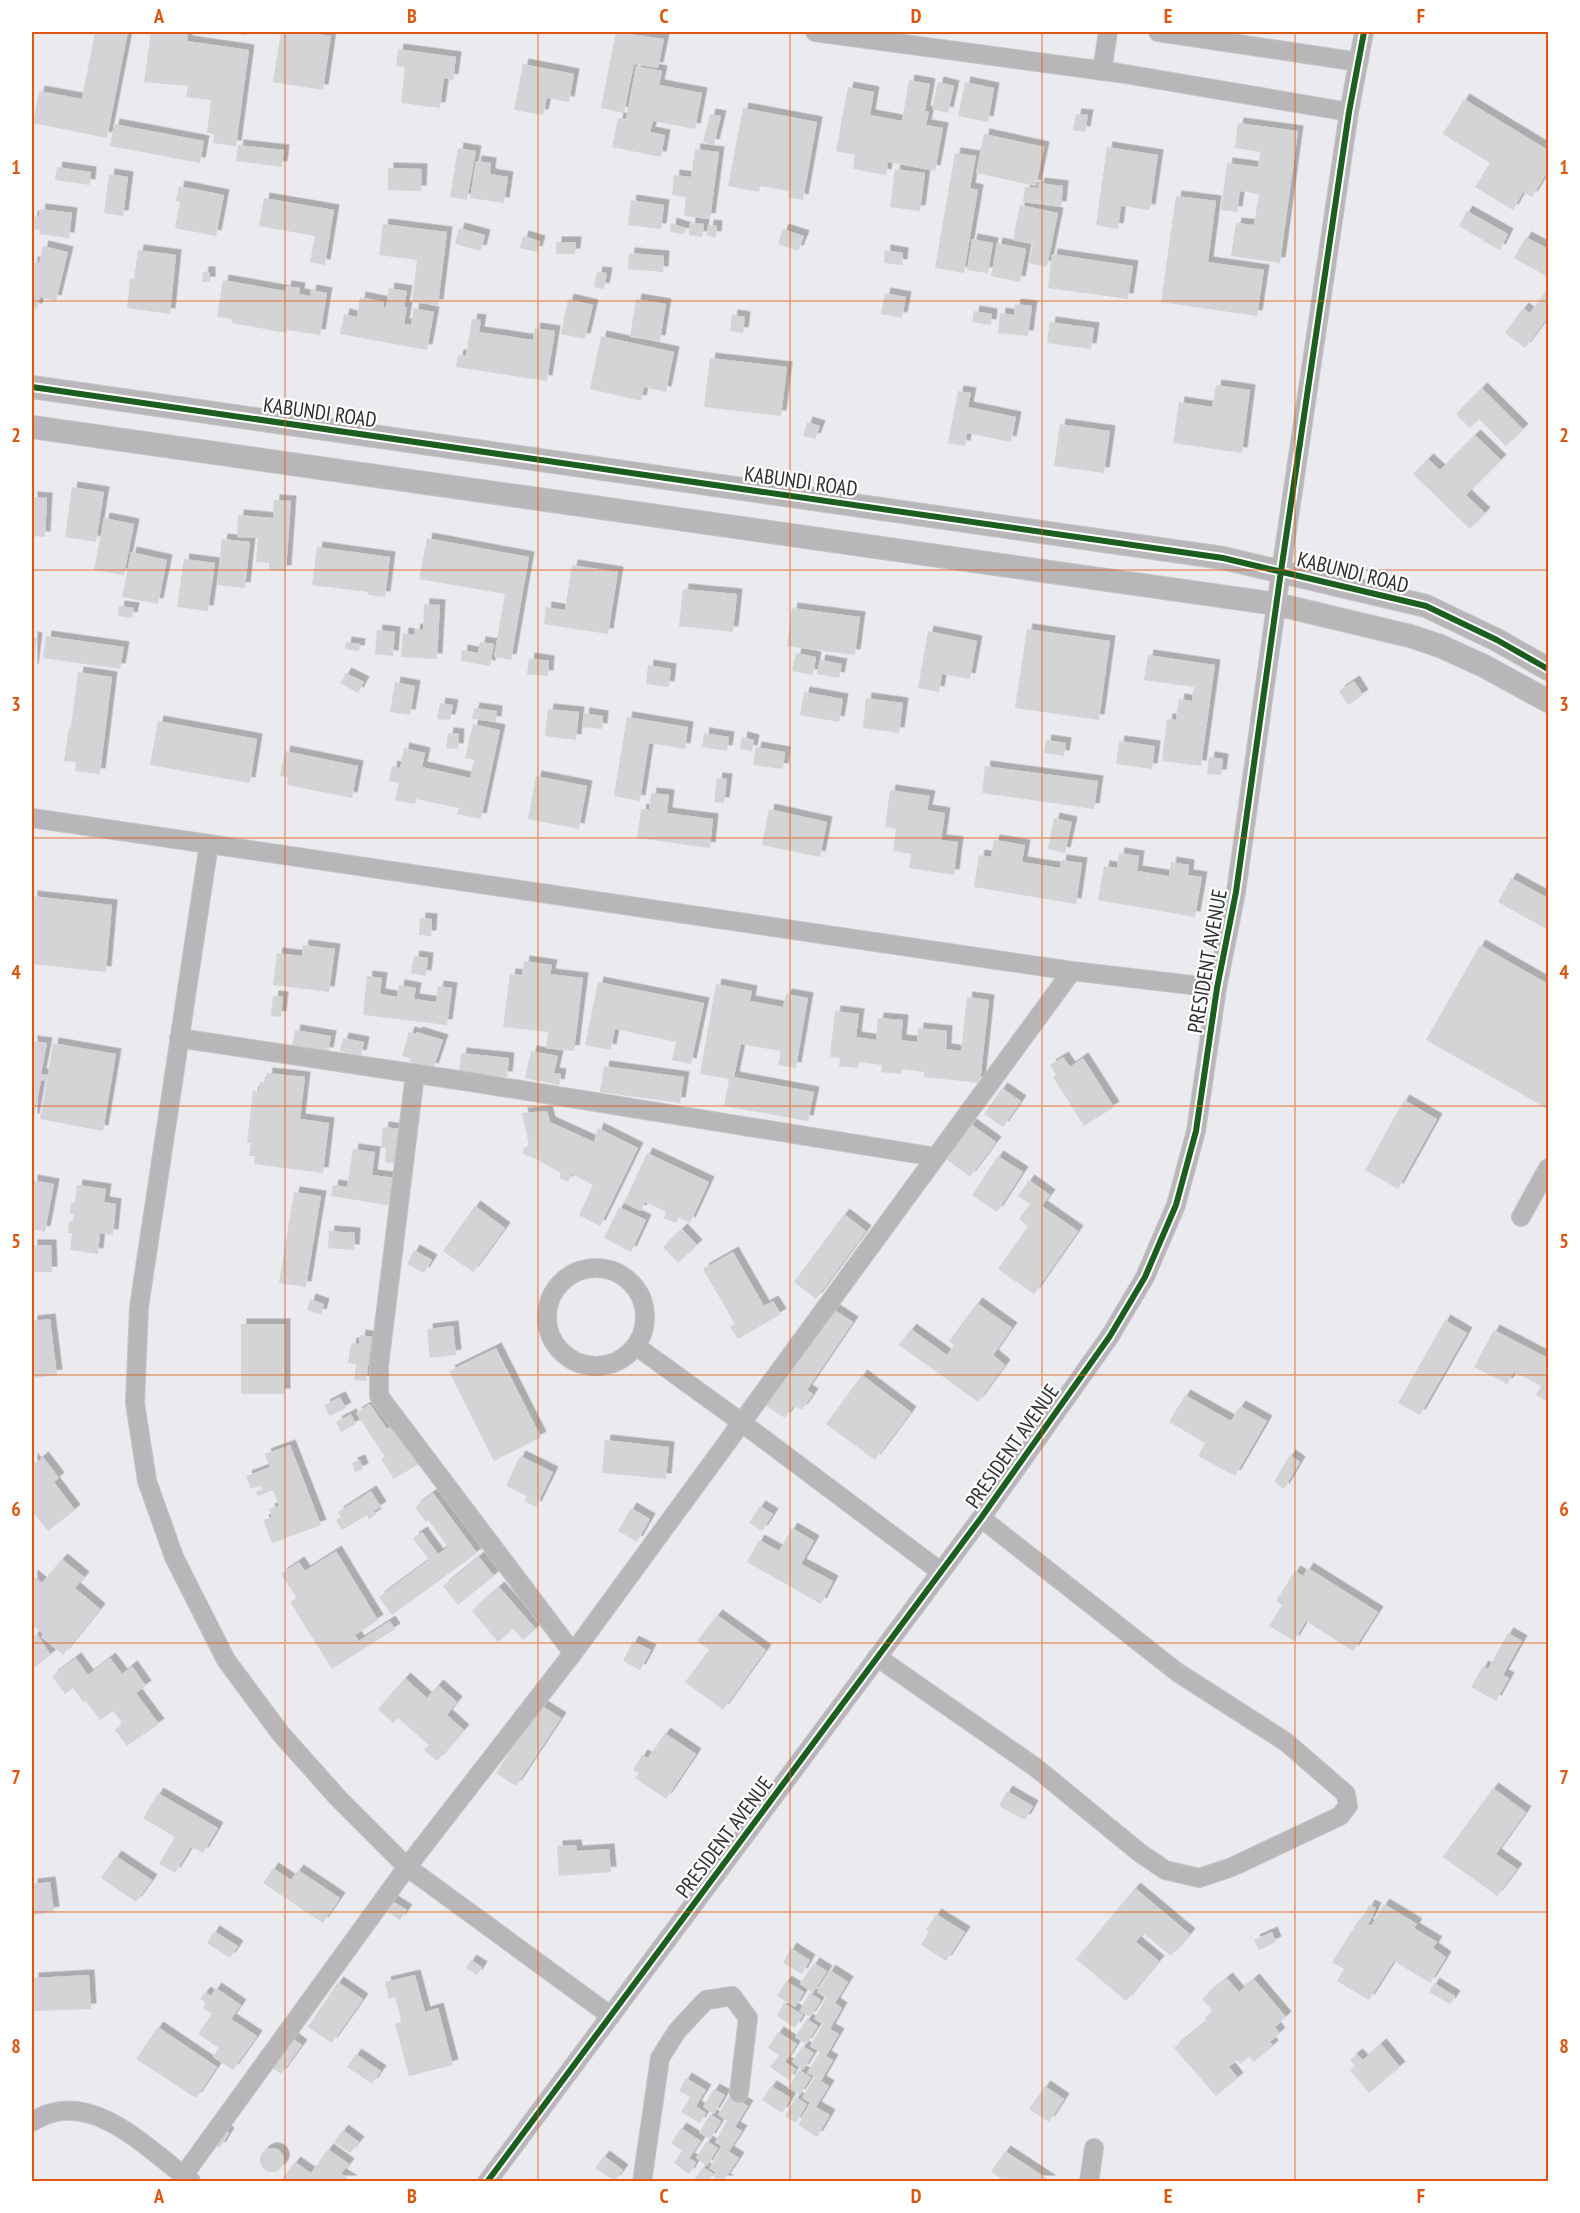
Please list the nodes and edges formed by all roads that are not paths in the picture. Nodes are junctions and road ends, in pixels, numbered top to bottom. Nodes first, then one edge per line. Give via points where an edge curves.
1 (815, 32) edge
2 (1108, 32) edge
3 (1158, 32) edge
4 (1364, 32) edge
5 (882, 36) edge
6 (1359, 62) junction
7 (1102, 70) junction
8 (1349, 112) junction
9 (32, 387) edge
10 (89, 396) junction
11 (199, 411) junction
12 (32, 427) edge
13 (308, 427) junction
14 (84, 434) junction
15 (415, 442) junction
16 (195, 450) junction
17 (531, 459) junction
18 (304, 465) junction
19 (632, 474) junction
20 (411, 481) junction
21 (746, 490) junction
22 (527, 497) junction
23 (852, 505) junction
24 (628, 512) junction
25 (962, 521) junction
26 (742, 528) junction
27 (1101, 541) junction
28 (848, 543) junction
29 (958, 559) junction
30 (1281, 571) junction
31 (1096, 578) junction
32 (1276, 604) junction
33 (1548, 669) edge
34 (1548, 701) edge
35 (32, 818) edge
36 (209, 844) junction
37 (1072, 971) junction
38 (1217, 988) junction
39 (179, 1038) junction
40 (415, 1074) junction
41 (936, 1157) junction
42 (1548, 1168) edge
43 (1521, 1217) dead end
44 (636, 1346) junction
45 (741, 1422) junction
46 (981, 1518) junction
47 (941, 1572) junction
48 (573, 1653) junction
49 (877, 1658) junction
50 (408, 1867) junction
51 (611, 2016) junction
52 (739, 2092) dead end
53 (32, 2122) edge
54 (1094, 2148) dead end
55 (188, 2179) edge
56 (487, 2181) edge
57 (642, 2181) edge
58 (1089, 2181) edge

1 - 5 street
2 - 7 street
3 - 6 street
4 - 6 street, PRESIDENT AVENUE
5 - 7 street
6 - 8 street, PRESIDENT AVENUE
7 - 8 street
8 - 30 street, PRESIDENT AVENUE
9 - 10 street, KABUNDI ROAD
10 - 11 street, KABUNDI ROAD
10 - 14 street
11 - 13 street, KABUNDI ROAD
11 - 16 street
12 - 14 street
13 - 15 street, KABUNDI ROAD
13 - 18 street
14 - 16 street
15 - 17 street, KABUNDI ROAD
15 - 20 street
16 - 18 street
17 - 19 street, KABUNDI ROAD
17 - 22 street
18 - 20 street
19 - 21 street, KABUNDI ROAD
19 - 24 street
20 - 22 street
21 - 23 street, KABUNDI ROAD
21 - 26 street
22 - 24 street
23 - 25 street, KABUNDI ROAD
23 - 28 street
24 - 26 street
25 - 27 street, KABUNDI ROAD
25 - 29 street
26 - 28 street
27 - 30 street, KABUNDI ROAD via 1223,558
27 - 31 street
28 - 29 street
29 - 31 street
30 - 32 street, PRESIDENT AVENUE
30 - 33 street, KABUNDI ROAD via 1426,606
31 - 32 street
32 - 34 street via 1440,646
32 - 38 street, PRESIDENT AVENUE via 1236,892
35 - 36 street
36 - 37 street
36 - 39 street
37 - 38 street
37 - 41 street
38 - 46 street, PRESIDENT AVENUE via 1196,1131 1176,1205 1144,1277 1110,1336
39 - 40 street
39 - 50 street via 138,1307 135,1403 147,1481 174,1557 226,1660 288,1742
40 - 41 street
40 - 48 street via 379,1366 379,1396
41 - 45 street
42 - 43 street
44 - 44 street via 616,1363 578,1364 566,1357 550,1337 546,1312 549,1299 564,1279 588,1268 601,1268 625,1277 641,1297 645,1310 645,1323
44 - 45 street
45 - 47 street
45 - 48 street
46 - 47 street, PRESIDENT AVENUE
46 - 49 street via 1177,1672 1286,1742 1346,1794 1348,1806 1340,1816 1232,1867 1199,1878 1165,1870 1035,1767
47 - 49 street, PRESIDENT AVENUE
48 - 50 street
49 - 51 street, PRESIDENT AVENUE
50 - 51 street
50 - 55 street
51 - 56 street, PRESIDENT AVENUE
52 - 57 street via 748,2018 732,1996 706,2000 660,2058
53 - 55 street via 54,2112 80,2112 104,2118
54 - 58 street

